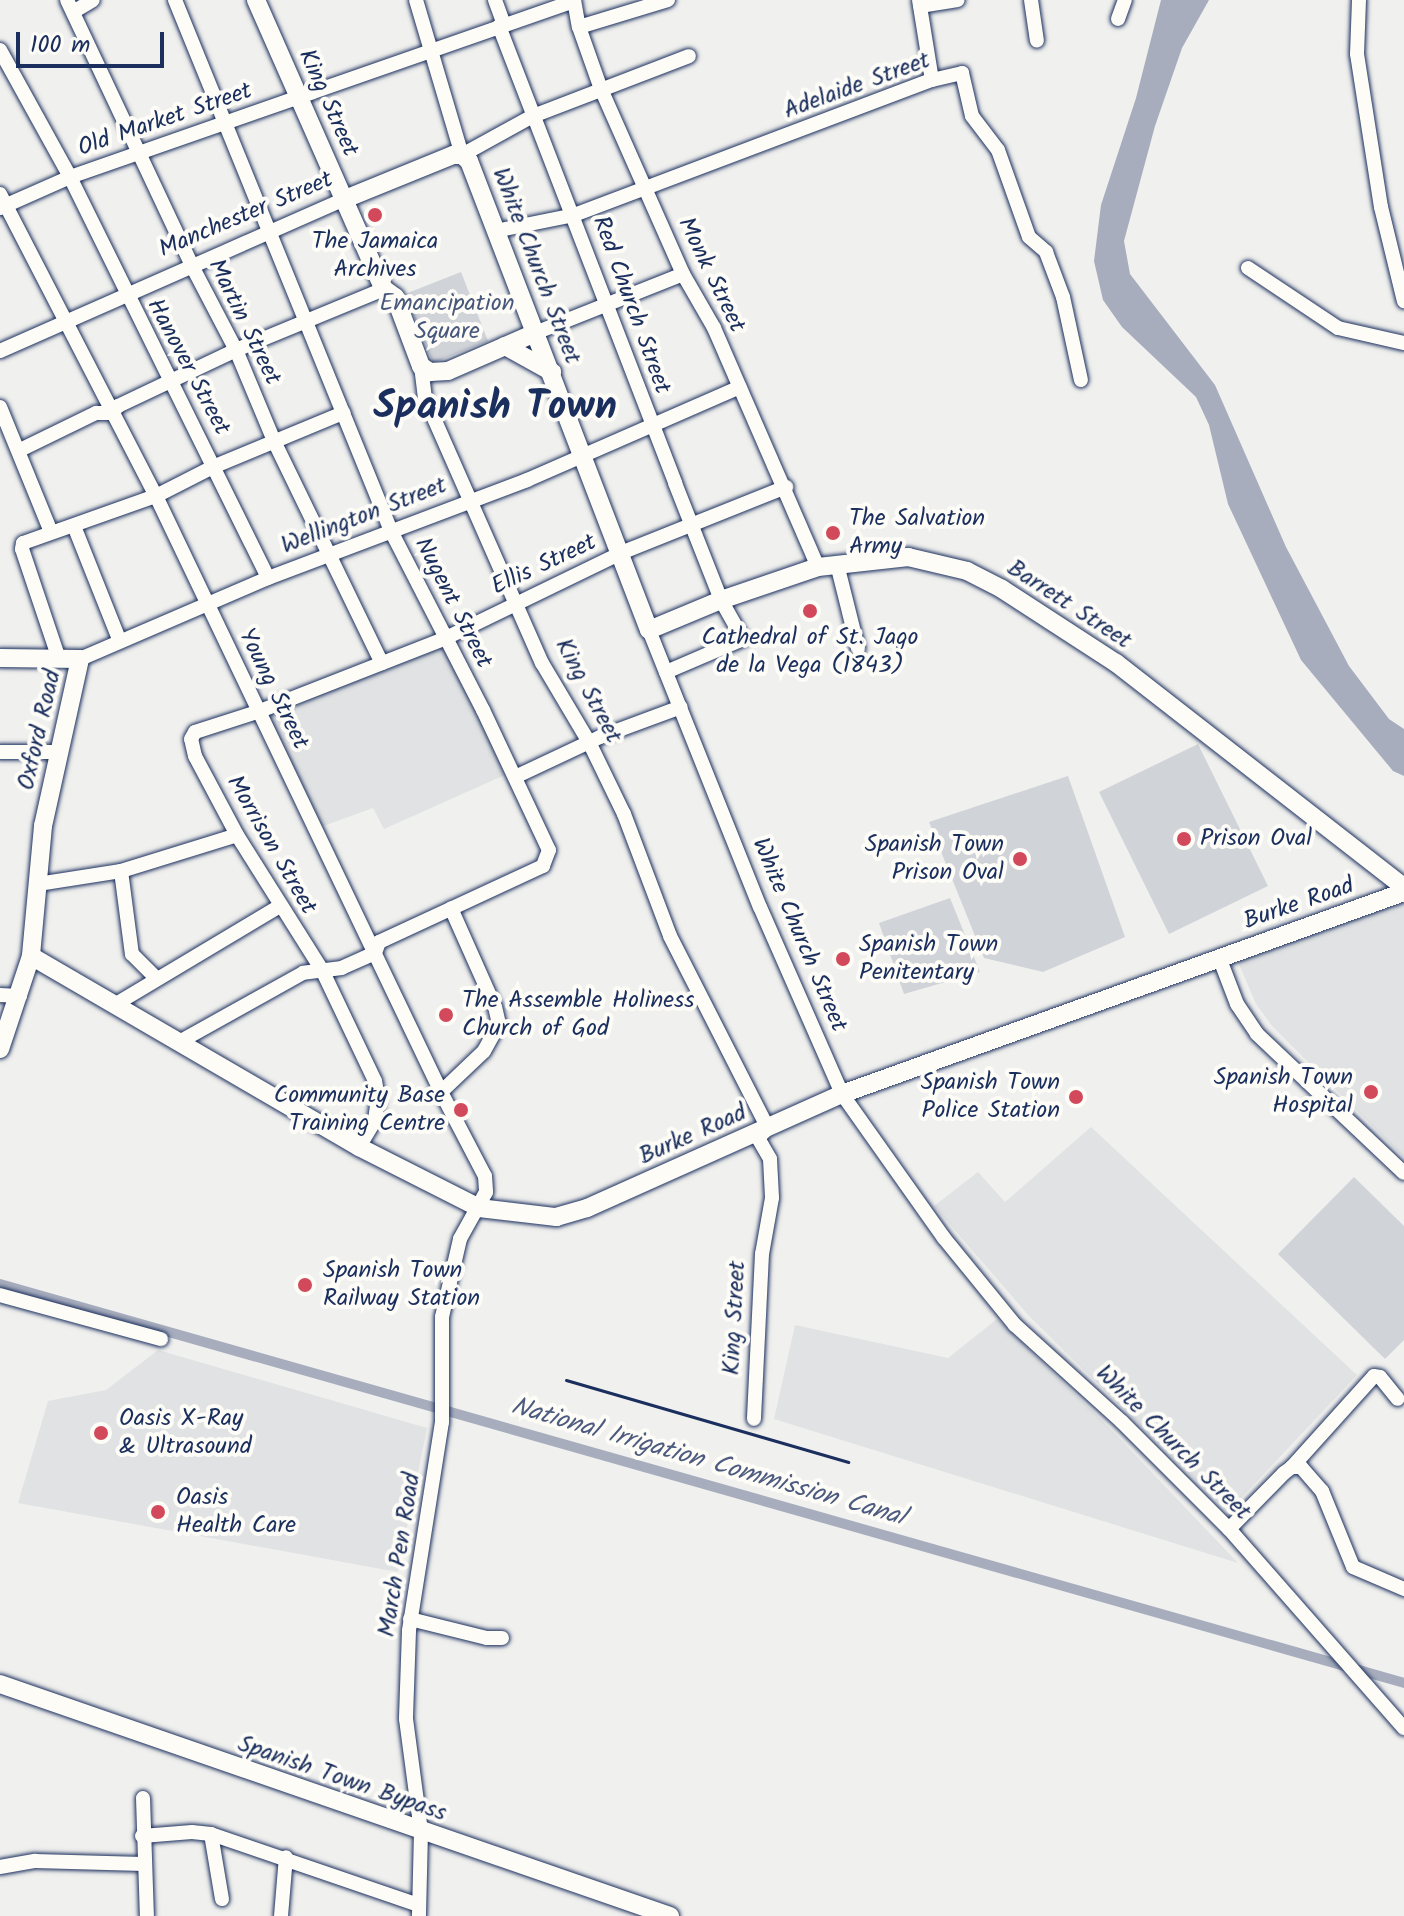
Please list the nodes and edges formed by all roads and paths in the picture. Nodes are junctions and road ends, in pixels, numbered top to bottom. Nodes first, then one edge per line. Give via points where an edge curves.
1 (93, 0) edge
2 (175, 0) edge
3 (256, 0) edge
4 (416, 0) edge
5 (495, 0) edge
6 (574, 0) edge
7 (668, 0) edge
8 (958, 0) edge
9 (1031, 0) edge
10 (1125, 0) edge
11 (1359, 0) edge
12 (920, 3) edge
13 (70, 6) edge
14 (1118, 19) dead end
15 (502, 26) junction
16 (579, 27) junction
17 (1037, 41) dead end
18 (0, 50) edge
19 (432, 51) junction
20 (689, 56) dead end
21 (932, 80) junction
22 (601, 89) junction
23 (299, 96) junction
24 (533, 116) junction
25 (225, 122) junction
26 (141, 155) junction
27 (462, 155) junction
28 (70, 177) junction
29 (645, 188) junction
30 (345, 199) junction
31 (2, 203) edge
32 (574, 215) junction
33 (495, 231) junction
34 (269, 233) junction
35 (191, 264) junction
36 (1248, 268) dead end
37 (683, 274) junction
38 (384, 289) junction
39 (125, 293) junction
40 (1404, 301) edge
41 (607, 304) junction
42 (306, 321) junction
43 (64, 323) junction
44 (535, 333) junction
45 (1404, 343) edge
46 (505, 346) junction
47 (236, 350) junction
48 (0, 351) edge
49 (421, 366) junction
50 (552, 372) junction
51 (169, 380) junction
52 (1081, 380) dead end
53 (740, 387) junction
54 (0, 407) edge
55 (111, 413) junction
56 (343, 413) junction
57 (652, 426) junction
58 (274, 441) junction
59 (20, 450) junction
60 (584, 456) junction
61 (215, 466) junction
62 (786, 487) junction
63 (156, 496) junction
64 (471, 501) junction
65 (693, 524) junction
66 (74, 526) junction
67 (391, 531) junction
68 (51, 532) junction
69 (621, 553) junction
70 (328, 554) junction
71 (837, 564) junction
72 (818, 567) junction
73 (268, 578) junction
74 (721, 600) junction
75 (517, 602) junction
76 (207, 606) junction
77 (649, 630) junction
78 (446, 638) junction
79 (119, 639) junction
80 (858, 648) dead end
81 (0, 658) edge
82 (59, 659) junction
83 (80, 659) junction
84 (382, 663) junction
85 (666, 672) junction
86 (681, 707) junction
87 (260, 711) junction
88 (191, 739) joint
89 (589, 742) junction
90 (0, 752) edge
91 (58, 752) junction
92 (515, 777) junction
93 (237, 835) junction
94 (121, 871) junction
95 (38, 884) junction
96 (1404, 890) edge
97 (280, 906) junction
98 (451, 908) junction
99 (375, 953) junction
100 (31, 956) junction
101 (1219, 957) junction
102 (322, 970) junction
103 (156, 978) junction
104 (0, 995) edge
105 (20, 996) junction
106 (116, 1004) junction
107 (179, 1042) junction
108 (0, 1049) edge
109 (441, 1092) junction
110 (842, 1094) junction
111 (768, 1128) junction
112 (359, 1147) junction
113 (1404, 1173) edge
114 (479, 1208) junction
115 (0, 1295) edge
116 (161, 1339) dead end
117 (1398, 1399) dead end
118 (754, 1419) dead end
119 (1292, 1467) junction
120 (1229, 1529) junction
121 (1404, 1589) edge
122 (410, 1619) junction
123 (502, 1638) dead end
124 (0, 1684) edge
125 (1404, 1728) edge
126 (143, 1798) dead end
127 (421, 1832) junction
128 (211, 1834) junction
129 (142, 1836) junction
130 (286, 1857) junction
131 (143, 1864) junction
132 (0, 1867) edge
133 (222, 1899) dead end
134 (418, 1910) edge
135 (147, 1916) edge
136 (281, 1916) edge
137 (670, 1916) edge

1 - 13 street
2 - 25 street, Nugent Street
3 - 23 main road, King Street
4 - 19 street, White Church Street
5 - 15 street, Red Church Street
6 - 15 street, Old Market Street
6 - 16 street, Monk Street
7 - 16 street
8 - 12 street
9 - 17 street
10 - 14 street
11 - 40 street via 1357,54 1381,207
12 - 21 street
13 - 26 street, Martin Street
15 - 19 street, Old Market Street
15 - 24 street, Red Church Street
16 - 22 street, Monk Street
18 - 28 street, Hanover Street
19 - 23 street, Old Market Street
19 - 27 street, White Church Street
20 - 22 street, Manchester Street
21 - 29 street, Adelaide Street
21 - 52 street, Adelaide Street via 962,73 972,116 998,150 1029,237 1046,252 1063,297
22 - 24 street, Manchester Street
22 - 29 street, Monk Street
23 - 25 street, Old Market Street
23 - 30 main road, King Street
24 - 27 street, Manchester Street
24 - 32 street, Red Church Street
25 - 26 street, Old Market Street
25 - 34 street, Nugent Street
26 - 28 street, Old Market Street
26 - 35 street, Martin Street
27 - 30 main road, Manchester Street
27 - 33 main road, White Church Street via 469,161
28 - 31 street, Old Market Street
28 - 39 street, Hanover Street
29 - 32 street, Adelaide Street
29 - 37 street, Monk Street
30 - 34 street, Manchester Street
30 - 38 main road, King Street
31 - 43 street, Young Street
32 - 33 street, Adelaide Street
32 - 41 street, Red Church Street
33 - 44 main road, White Church Street
34 - 35 street, Manchester Street
34 - 42 street, Nugent Street
35 - 39 street, Manchester Street
35 - 47 street, Martin Street
36 - 45 street via 1338,328
37 - 41 street
37 - 53 street, Monk Street
38 - 42 street
38 - 49 main road, King Street via 395,297
39 - 43 street, Manchester Street
39 - 51 street, Hanover Street
41 - 44 street
41 - 57 street, Red Church Street
42 - 47 street
42 - 56 street, Nugent Street
43 - 48 street, Manchester Street
43 - 55 street, Young Street
44 - 46 main road
44 - 50 main road, White Church Street
46 - 49 main road via 448,371 430,372
46 - 50 main road
47 - 51 street
47 - 58 street, Martin Street
49 - 64 street, King Street via 425,398
50 - 60 main road, White Church Street
51 - 55 street
51 - 61 street, Hanover Street
53 - 57 street, Wellington Street
53 - 62 street, Monk Street
54 - 59 street
55 - 59 street via 96,413
55 - 63 street, Young Street
56 - 58 street
56 - 67 street, Nugent Street
57 - 60 street, Wellington Street
57 - 65 street, Red Church Street
58 - 61 street
58 - 70 street, Martin Street
59 - 68 street
60 - 64 street, Wellington Street
60 - 69 main road, White Church Street
61 - 63 street
61 - 73 street, Hanover Street
62 - 65 street, Ellis Street
62 - 72 street, Monk Street
63 - 66 street
63 - 76 street, Young Street
64 - 67 street, Wellington Street
64 - 75 street, King Street
65 - 69 street, Ellis Street
65 - 74 street, Red Church Street
66 - 68 street
66 - 79 street
67 - 70 street, Wellington Street
67 - 78 street, Nugent Street
68 - 82 street via 23,543 22,549
69 - 75 street, Ellis Street
69 - 77 main road, White Church Street
70 - 73 street, Wellington Street
70 - 84 street, Martin Street
71 - 72 main road, Barrett Street
71 - 80 street
71 - 96 main road, Barrett Street via 917,559 967,571 1002,589 1116,663
72 - 74 main road, Barrett Street
73 - 76 street, Wellington Street
74 - 77 main road, Barrett Street
74 - 85 street, Red Church Street via 743,639
75 - 78 street, Ellis Street
75 - 89 street, King Street via 542,663
76 - 79 street, Wellington Street
76 - 87 street, Young Street
77 - 85 street, White Church Street
78 - 84 street, Ellis Street
78 - 92 street, Nugent Street
79 - 83 street, Wellington Street
81 - 82 main road, Wellington Street
82 - 83 main road, Wellington Street
83 - 91 main road, Oxford Road
84 - 87 street, Ellis Street
85 - 86 street, White Church Street
86 - 89 street
86 - 110 street, White Church Street
87 - 88 street, Ellis Street via 195,732
87 - 99 street, Young Street
88 - 93 street, Morrison Street
89 - 92 street
89 - 111 street, King Street via 624,814 670,936
90 - 91 street
91 - 95 main road, Oxford Road
92 - 98 street, Nugent Street via 549,850 547,860
93 - 94 street
93 - 97 street, Morrison Street
94 - 95 street
94 - 103 street via 132,954
95 - 100 main road, Oxford Road
96 - 101 main road, Burke Road
97 - 102 street, Morrison Street
97 - 103 street
98 - 99 street, Nugent Street via 379,942
98 - 109 street via 499,1024 484,1051
99 - 102 street via 342,968
99 - 109 street, Young Street
100 - 105 main road, Oxford Road
100 - 106 main road, Burke Road
101 - 110 main road, Burke Road
101 - 113 street via 1237,1004 1257,1034
102 - 107 street via 303,973
102 - 112 street, Morrison Street via 375,1081 375,1120
103 - 106 street
104 - 105 street
105 - 108 main road, Oxford Road
106 - 107 main road, Burke Road
107 - 112 main road, Burke Road
109 - 114 street, Young Street via 485,1176
110 - 111 main road, Burke Road
110 - 120 street, White Church Street via 944,1238 1015,1325
111 - 114 main road, Burke Road via 556,1217
111 - 118 street, King Street via 758,1138 770,1159 772,1198 762,1254
112 - 114 main road, Burke Road
114 - 122 street, March Pen Road via 460,1239 442,1317 442,1422
115 - 116 street
117 - 119 street via 1374,1376
119 - 120 street
119 - 121 street via 1301,1467 1322,1491 1353,1567
120 - 125 street, White Church Street
122 - 123 street
122 - 127 street, March Pen Road via 406,1719
124 - 127 main road, Spanish Town Bypass
126 - 129 street
127 - 134 street, March Pen Road
127 - 137 main road, Spanish Town Bypass
128 - 129 street
128 - 130 street
128 - 133 street
129 - 131 street
130 - 134 street
130 - 136 street
131 - 132 street via 35,1861
131 - 135 street

